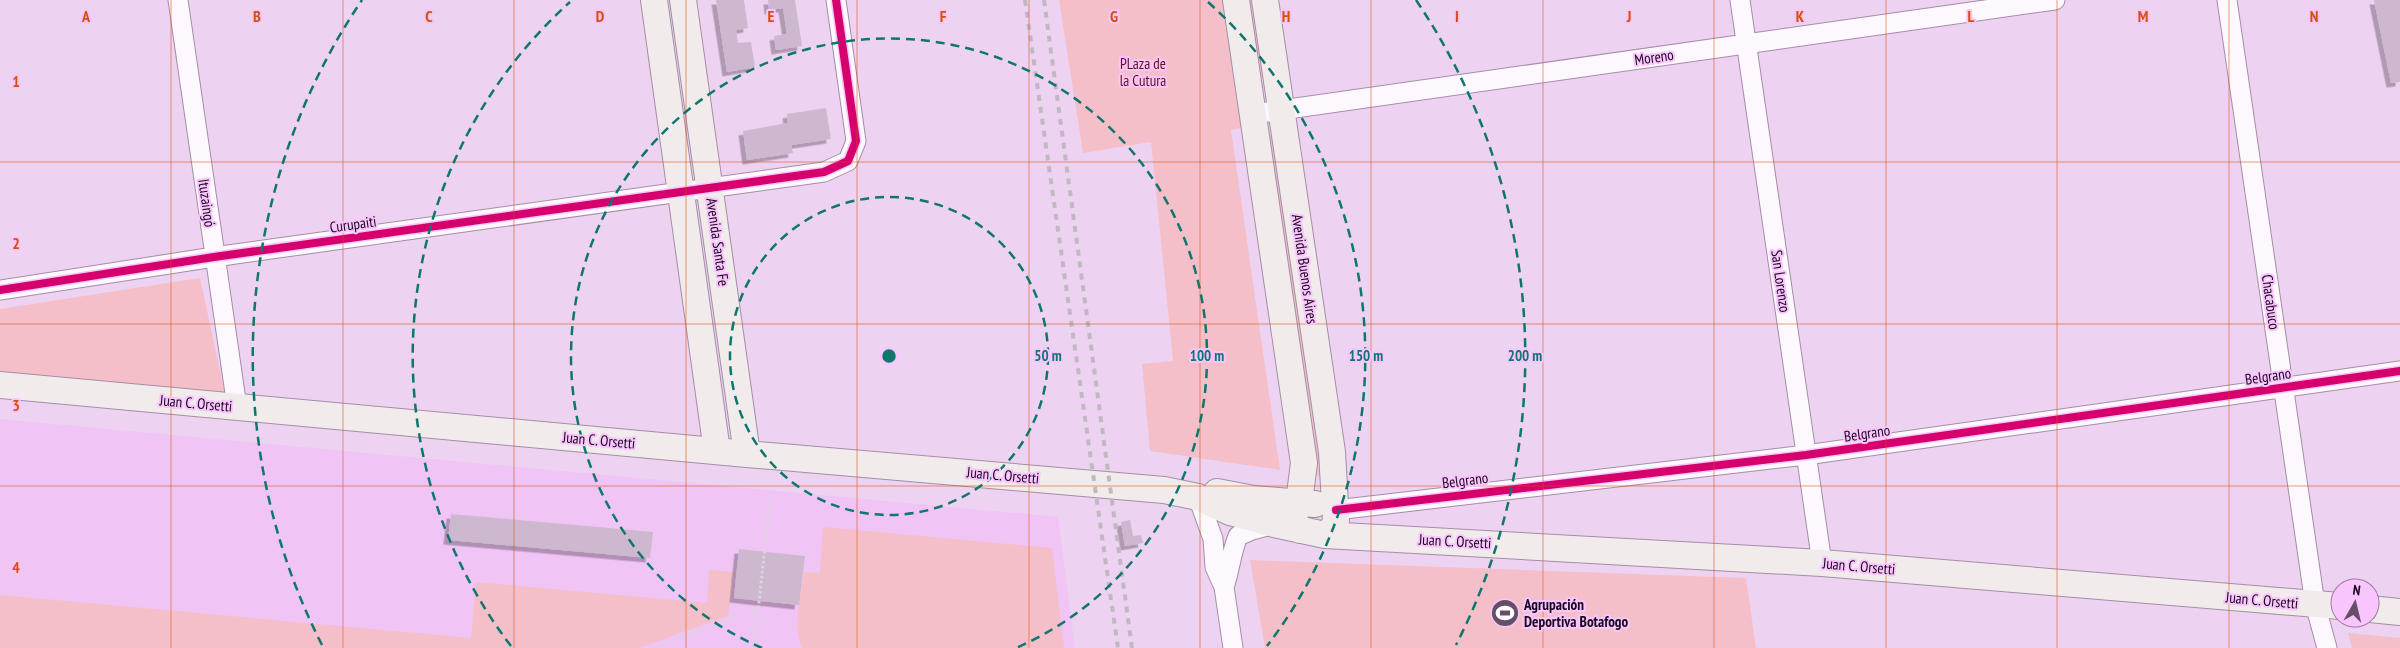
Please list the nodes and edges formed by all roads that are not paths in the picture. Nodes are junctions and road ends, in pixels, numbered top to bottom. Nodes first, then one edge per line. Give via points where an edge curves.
1 (178, 0) edge
2 (654, 0) edge
3 (683, 0) edge
4 (836, 0) edge
5 (1236, 0) edge
6 (1265, 0) edge
7 (1740, 0) edge
8 (2055, 0) edge
9 (2227, 0) edge
10 (1746, 44) junction
11 (1281, 110) junction
12 (1253, 114) junction
13 (710, 188) junction
14 (680, 192) junction
15 (214, 257) junction
16 (0, 290) edge
17 (2400, 371) edge
18 (0, 385) edge
19 (2283, 388) junction
20 (237, 407) junction
21 (717, 451) junction
22 (747, 454) junction
23 (1806, 455) junction
24 (1198, 496) junction
25 (1300, 502) junction
26 (1336, 510) junction
27 (1274, 524) junction
28 (1312, 533) junction
29 (1377, 537) junction
30 (1822, 563) junction
31 (1224, 587) junction
32 (2328, 605) edge
33 (2380, 610) edge
34 (2400, 612) edge
35 (1233, 648) edge
36 (2327, 648) edge

1 - 15 street, Ituzaingó
2 - 14 main road, Avenida Santa Fe
3 - 13 main road, Avenida Santa Fe
4 - 13 street, Curupaiti via 856,141 848,161 824,172
5 - 12 main road, Avenida Buenos Aires
6 - 11 main road, Avenida Buenos Aires
7 - 10 street, San Lorenzo
8 - 10 street, Moreno
9 - 19 street, Chacabuco
10 - 11 street, Moreno
10 - 23 street, San Lorenzo
11 - 12 street, Moreno
11 - 26 main road, Avenida Buenos Aires via 1332,452
12 - 25 main road, Avenida Buenos Aires via 1304,463
13 - 14 street, Curupaiti
13 - 22 main road, Avenida Santa Fe
14 - 15 street, Curupaiti
14 - 21 main road, Avenida Santa Fe
15 - 16 street, Curupaiti
15 - 20 street, Ituzaingó
17 - 19 street, Belgrano
18 - 20 main road, Juan C. Orsetti
19 - 23 street, Belgrano
19 - 32 street, Chacabuco
20 - 21 main road, Juan C. Orsetti
21 - 22 main road, Juan C. Orsetti
22 - 24 main road, Juan C. Orsetti via 1095,483
23 - 26 street, Belgrano
23 - 30 street, San Lorenzo
24 - 25 main road, Juan C. Orsetti via 1217,492 1254,500
24 - 27 main road, Juan C. Orsetti via 1230,512
24 - 31 street via 1213,538 1215,567
25 - 26 main road, Juan C. Orsetti
25 - 28 main road, Avenida Buenos Aires via 1293,520
26 - 28 main road, Avenida Buenos Aires via 1332,530
26 - 29 main road, Juan C. Orsetti
27 - 28 main road, Juan C. Orsetti
27 - 31 street via 1238,536
28 - 29 main road, Juan C. Orsetti
29 - 30 main road, Juan C. Orsetti
30 - 32 main road, Juan C. Orsetti
31 - 35 street
32 - 36 street, Chacabuco
33 - 34 main road

